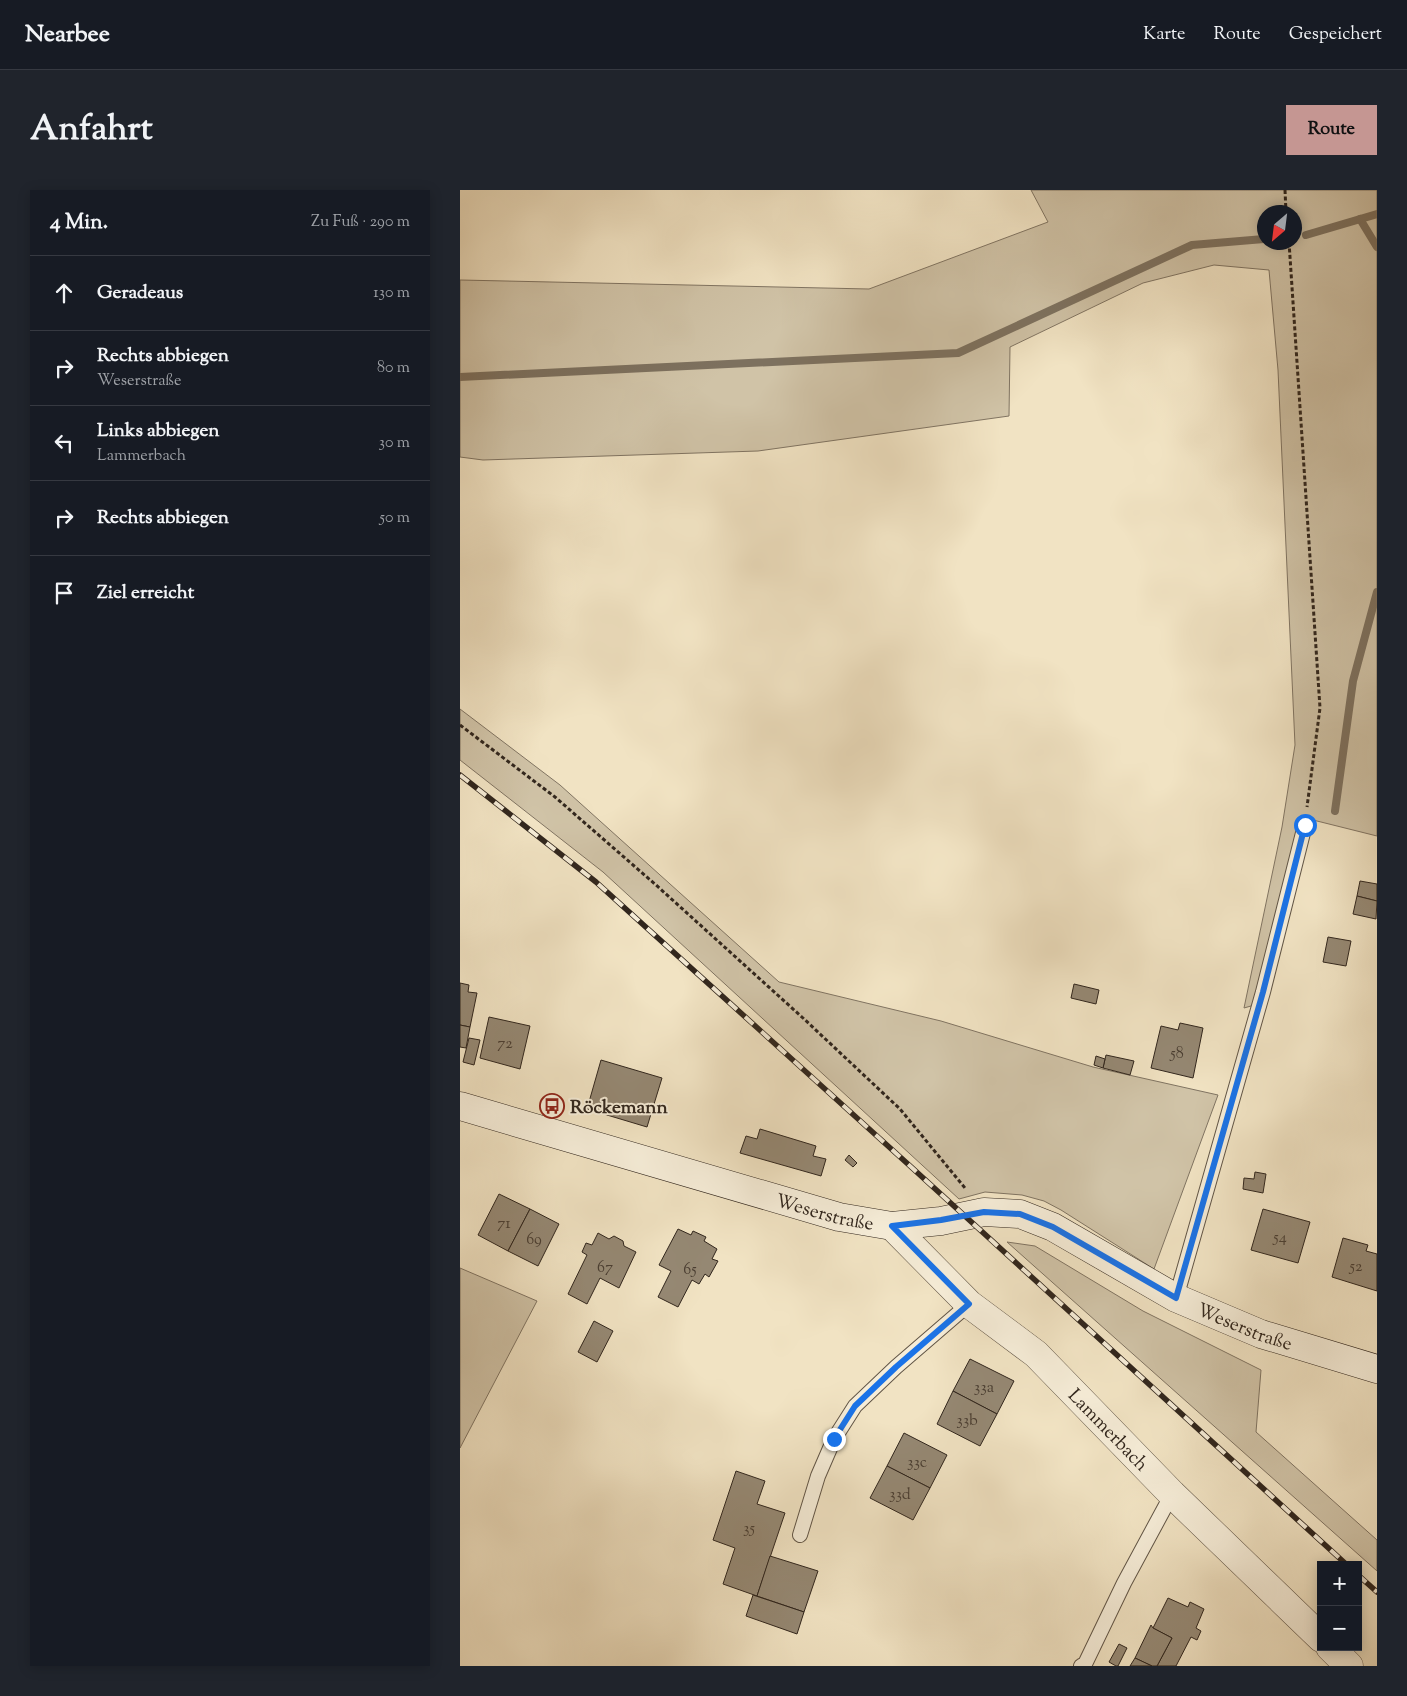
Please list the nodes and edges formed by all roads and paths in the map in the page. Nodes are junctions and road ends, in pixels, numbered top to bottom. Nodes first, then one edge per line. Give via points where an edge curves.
1 (1285, 190) edge
2 (1286, 205) edge
3 (1289, 250) edge
4 (460, 725) edge
5 (1305, 825) joint
6 (460, 1106) edge
7 (984, 1212) junction
8 (892, 1226) junction
9 (1176, 1298) junction
10 (969, 1304) junction
11 (1377, 1369) edge
12 (1172, 1494) junction
13 (800, 1535) dead end
14 (1317, 1634) edge
15 (1334, 1651) edge
16 (1081, 1666) edge
17 (1349, 1666) edge

1 - 2 path
3 - 5 path via 1320,708
4 - 7 path via 556,797 900,1109
5 - 9 lane via 1263,992
6 - 8 main road, Weserstraße via 839,1217
7 - 8 main road, Weserstraße
7 - 9 main road, Weserstraße via 1020,1214 1044,1223
8 - 10 main road, Lammerbach
9 - 11 main road, Weserstraße via 1261,1334
10 - 12 main road, Lammerbach via 1036,1354
10 - 13 lane via 855,1406 834,1439 818,1476
12 - 14 main road, Lammerbach
12 - 16 lane via 1085,1664
15 - 17 main road

